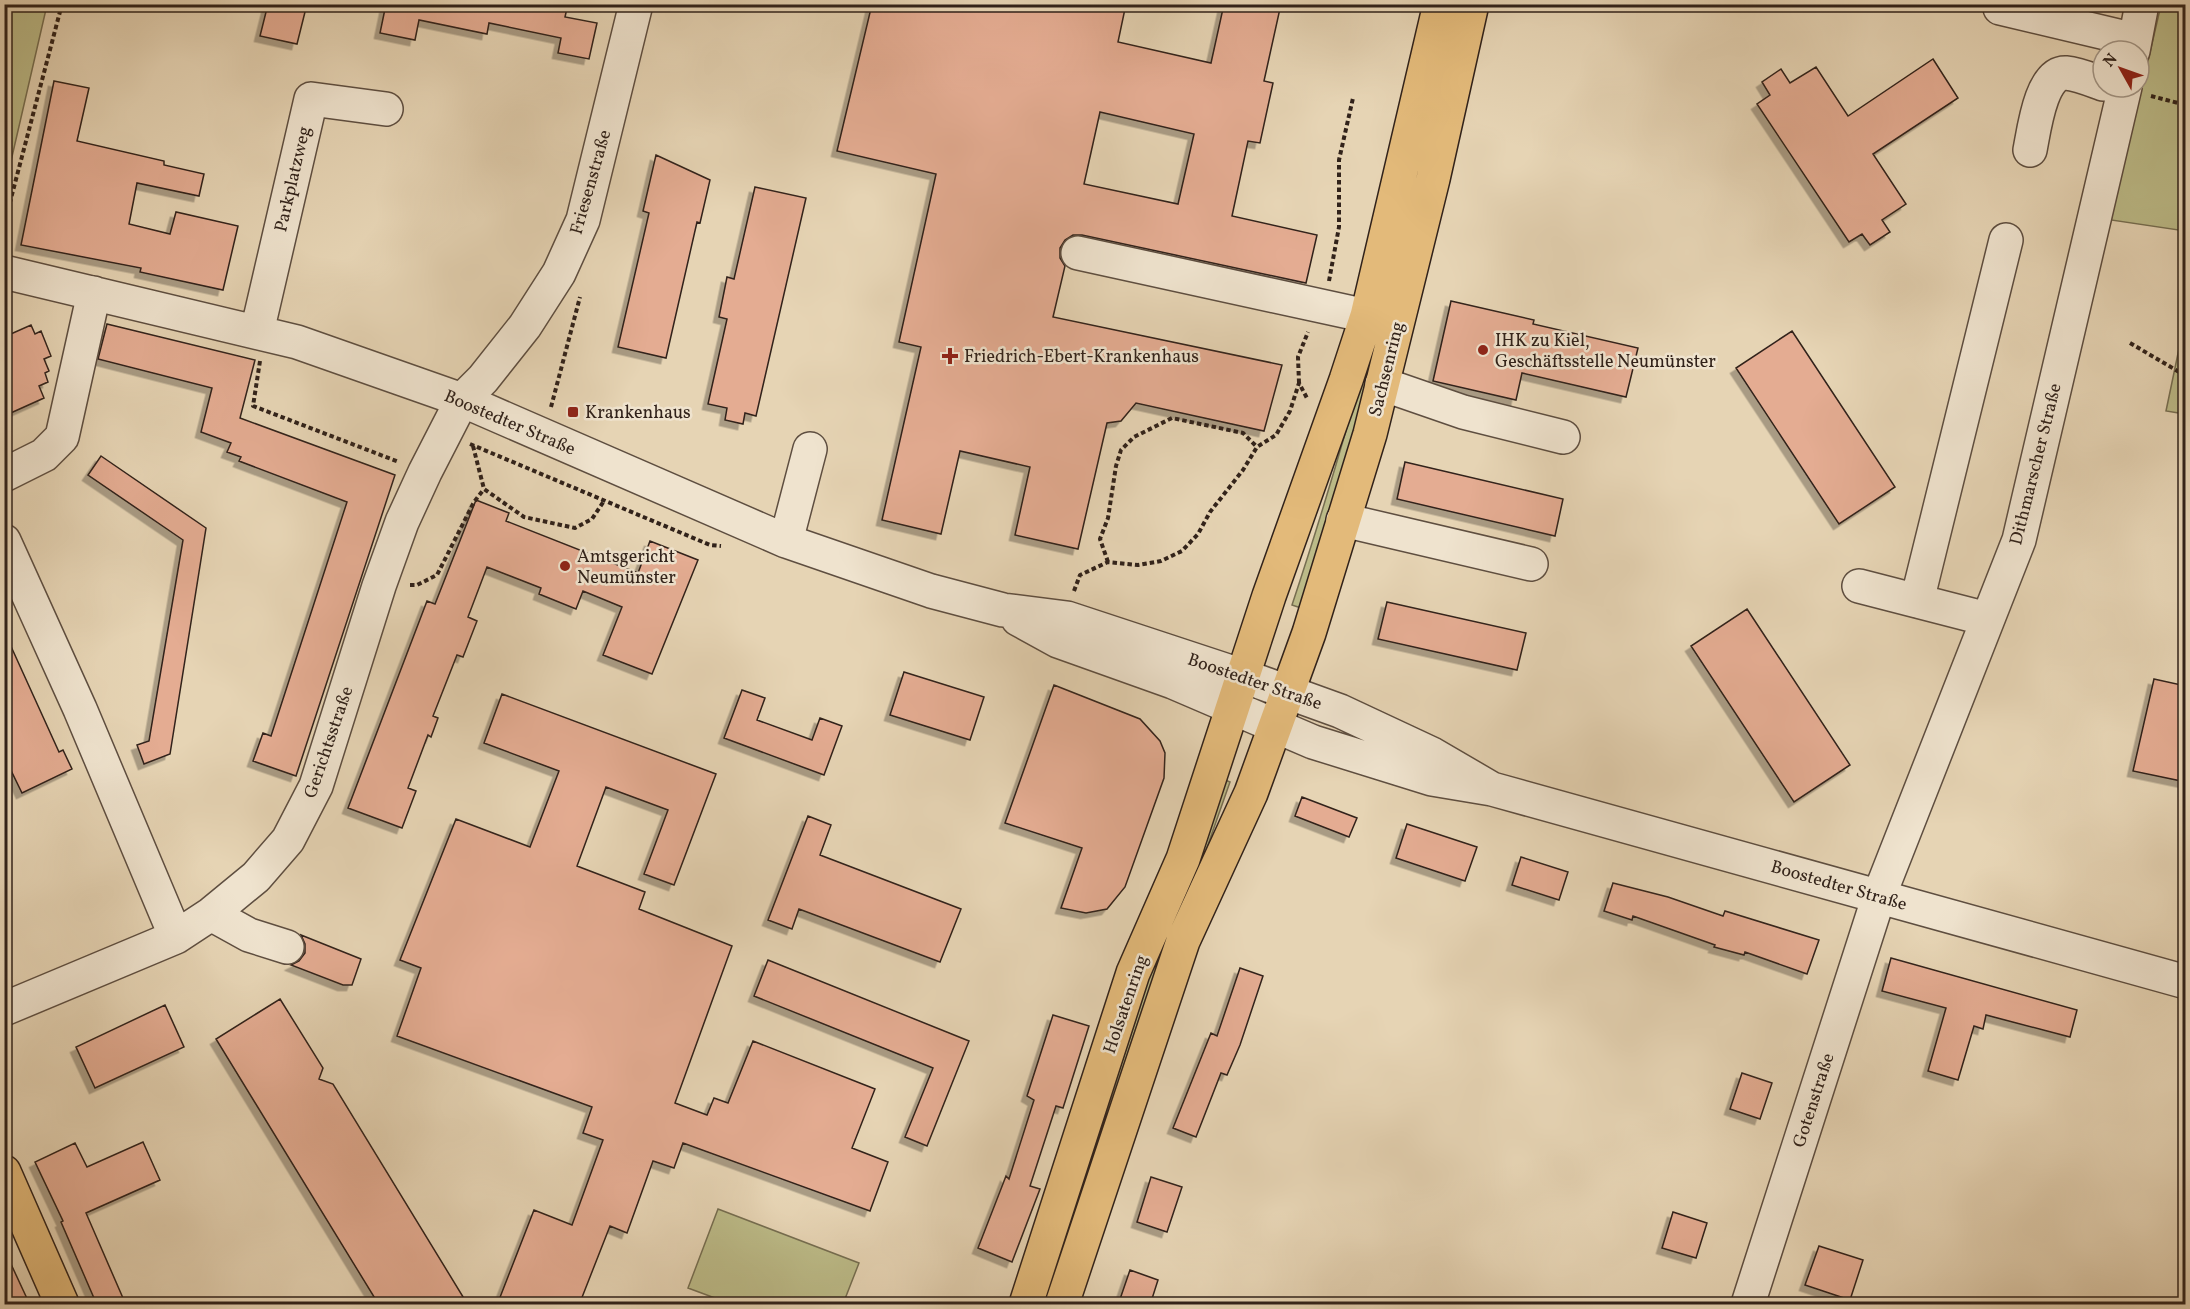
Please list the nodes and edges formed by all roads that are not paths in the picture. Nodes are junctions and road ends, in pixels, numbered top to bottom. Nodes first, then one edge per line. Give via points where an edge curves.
1 (636, 4) edge
2 (1440, 4) edge
3 (1472, 4) edge
4 (2142, 4) edge
5 (2000, 8) dead end
6 (2112, 39) edge
7 (2135, 39) edge
8 (2091, 80) edge
9 (2114, 99) edge
10 (386, 109) dead end
11 (2030, 150) dead end
12 (2006, 240) dead end
13 (1078, 253) dead end
14 (4, 272) edge
15 (93, 293) junction
16 (1367, 316) junction
17 (260, 333) junction
18 (1382, 384) junction
19 (462, 400) junction
20 (1563, 437) dead end
21 (810, 449) dead end
22 (4, 475) edge
23 (1343, 520) junction
24 (4, 541) edge
25 (786, 541) junction
26 (1531, 564) dead end
27 (1859, 586) dead end
28 (1917, 601) junction
29 (1003, 610) junction
30 (1987, 620) junction
31 (1243, 676) junction
32 (1286, 692) junction
33 (1232, 706) junction
34 (1274, 727) junction
35 (1492, 789) junction
36 (1879, 896) junction
37 (211, 914) junction
38 (176, 937) junction
39 (287, 946) dead end
40 (2186, 982) edge
41 (4, 1009) edge
42 (4, 1172) edge
43 (62, 1305) edge
44 (1026, 1305) edge
45 (1062, 1305) edge
46 (1748, 1305) edge

1 - 19 street, Friesenstraße via 583,220 559,273 525,326
2 - 16 main road, Sachsenring
3 - 18 main road, Sachsenring
4 - 7 street
5 - 6 street
8 - 11 street via 2066,73 2055,75 2046,85
9 - 30 street, Dithmarscher Straße via 2019,540
10 - 17 street, Parkplatzweg via 311,99
12 - 28 street
13 - 16 street
14 - 15 street, Boostedter Straße
15 - 17 street, Boostedter Straße
15 - 22 street via 62,437 44,455
16 - 31 main road, Sachsenring
17 - 19 street, Boostedter Straße via 297,342
18 - 20 street via 1463,412
18 - 23 main road, Sachsenring
19 - 25 street, Boostedter Straße
19 - 37 street, Gerichtsstraße via 459,437 425,472 402,522 316,786 288,840 256,877
21 - 25 street
23 - 26 street
23 - 32 main road, Sachsenring via 1309,633
24 - 38 street
25 - 29 street, Boostedter Straße via 931,591
27 - 28 street
28 - 30 street
29 - 31 street, Boostedter Straße via 1066,618
29 - 33 street, Boostedter Straße via 1058,641
30 - 36 street, Dithmarscher Straße
31 - 32 street, Boostedter Straße
31 - 33 main road, Sachsenring
32 - 34 main road, Sachsenring
32 - 35 street, Boostedter Straße via 1340,711 1432,754
33 - 34 street, Boostedter Straße
33 - 44 main road, Holsatenring via 1183,859 1133,974
34 - 35 street, Boostedter Straße via 1432,779
34 - 45 main road, Holsatenring via 1251,793 1183,941
35 - 36 street, Boostedter Straße
36 - 40 street, Boostedter Straße
36 - 46 street, Gotenstraße
37 - 38 street, Gerichtsstraße
37 - 39 street via 249,934
38 - 41 street, Gerichtsstraße
42 - 43 main road

